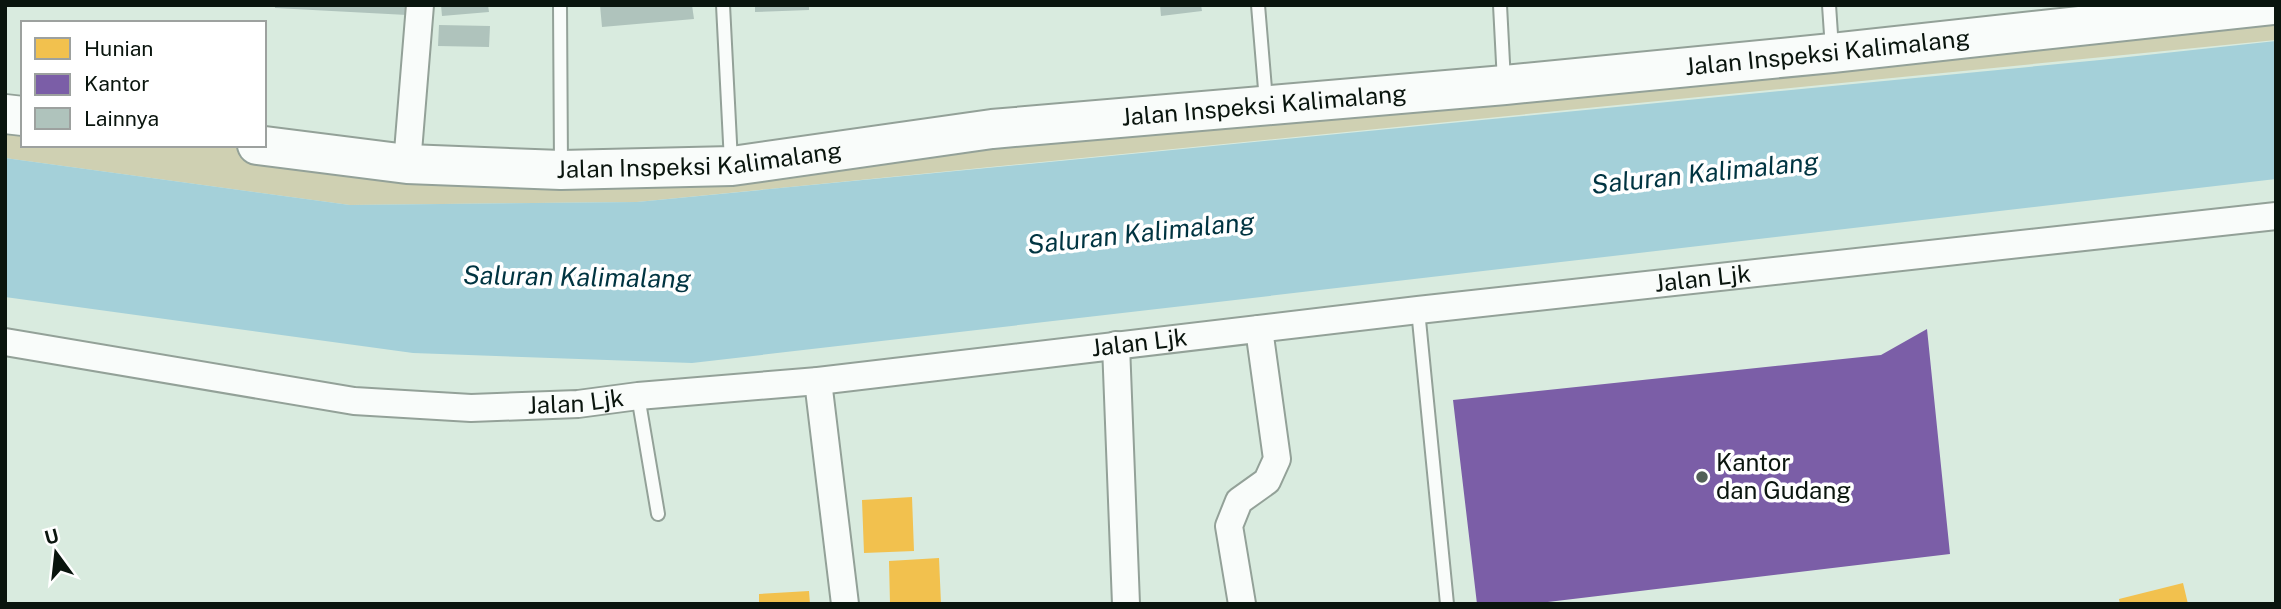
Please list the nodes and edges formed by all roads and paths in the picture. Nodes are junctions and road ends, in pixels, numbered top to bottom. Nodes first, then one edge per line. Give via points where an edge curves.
1 (420, 5) edge
2 (560, 5) edge
3 (723, 5) edge
4 (1258, 5) edge
5 (1500, 5) edge
6 (1829, 5) edge
7 (2272, 5) edge
8 (2160, 11) edge
9 (1832, 53) junction
10 (1505, 85) junction
11 (1266, 105) junction
12 (266, 146) edge
13 (407, 164) junction
14 (732, 166) junction
15 (561, 170) junction
16 (2276, 216) edge
17 (1418, 310) junction
18 (1259, 329) junction
19 (5, 342) edge
20 (1116, 345) junction
21 (818, 381) junction
22 (639, 396) junction
23 (658, 514) dead end
24 (845, 604) edge
25 (1126, 604) edge
26 (1242, 604) edge
27 (1447, 604) edge

1 - 13 street
2 - 15 lane
3 - 14 lane
4 - 11 lane
5 - 10 lane
6 - 9 lane
7 - 8 main road, Jalan Inspeksi Kalimalang
8 - 9 main road, Jalan Inspeksi Kalimalang
9 - 10 main road, Jalan Inspeksi Kalimalang
10 - 11 main road, Jalan Inspeksi Kalimalang
11 - 14 main road, Jalan Inspeksi Kalimalang via 992,129
12 - 13 main road, Jalan Inspeksi Kalimalang
13 - 15 main road, Jalan Inspeksi Kalimalang
14 - 15 main road, Jalan Inspeksi Kalimalang
16 - 17 street, Jalan Ljk
17 - 18 street, Jalan Ljk
17 - 27 lane
18 - 20 street, Jalan Ljk
18 - 26 street via 1277,458 1267,481 1239,501 1229,526
19 - 22 street, Jalan Ljk via 354,401 471,408 578,404
20 - 21 street, Jalan Ljk
20 - 25 street
21 - 22 street, Jalan Ljk
21 - 24 street
22 - 23 lane

